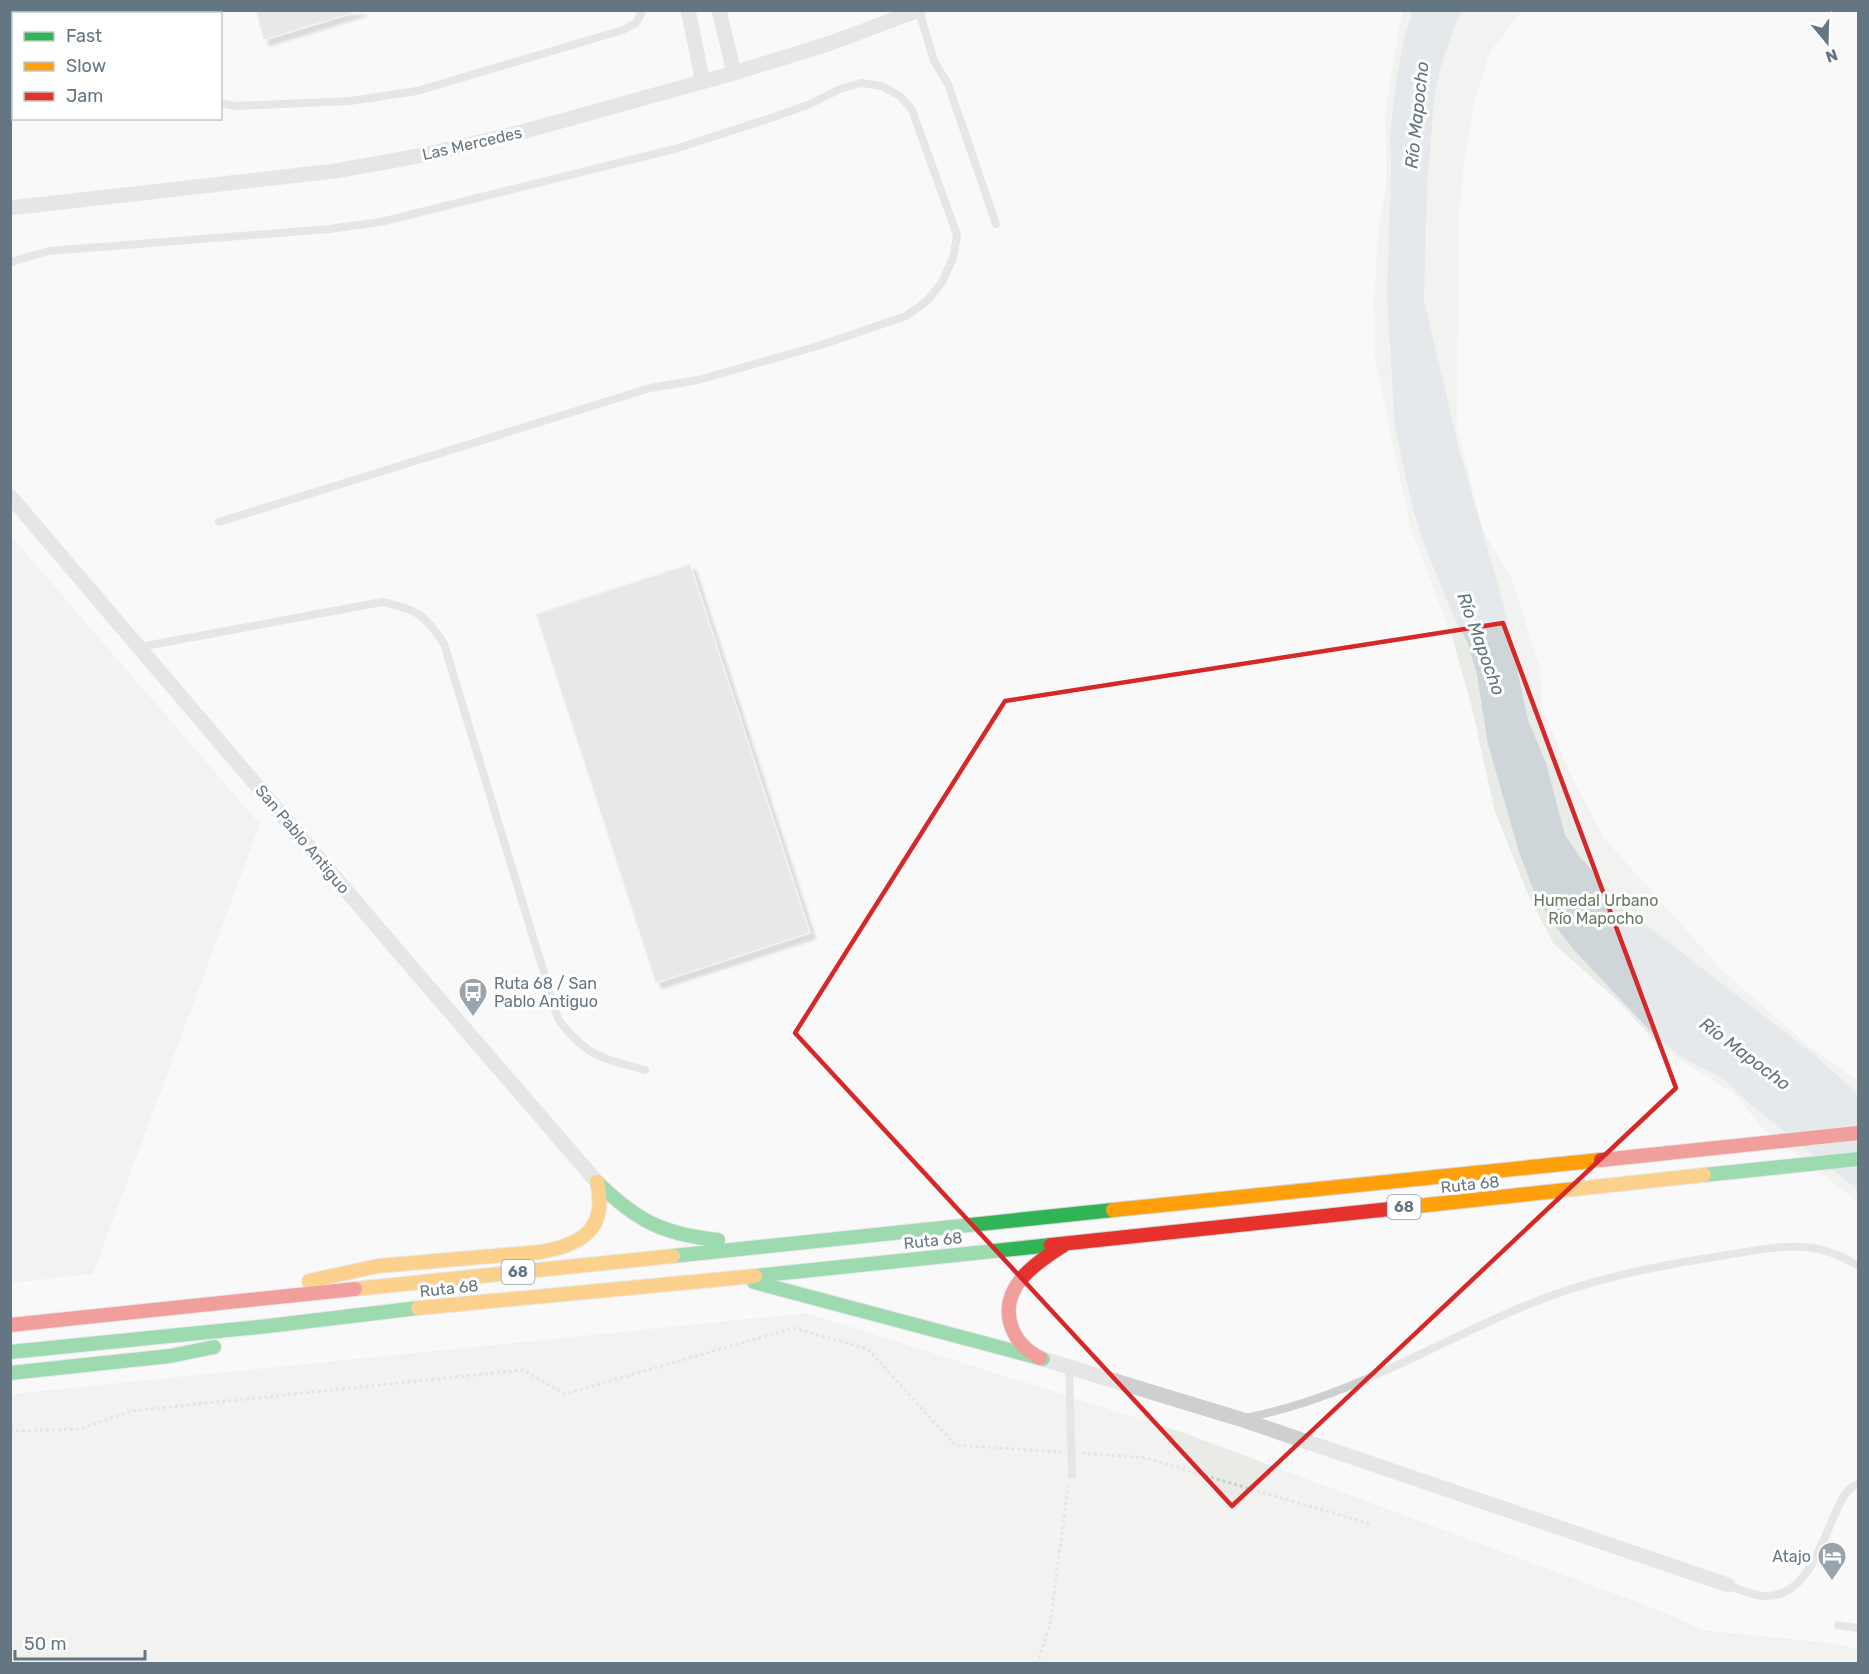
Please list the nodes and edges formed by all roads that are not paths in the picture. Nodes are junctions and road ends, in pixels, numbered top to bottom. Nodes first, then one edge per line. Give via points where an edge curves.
1 (643, 10) edge
2 (688, 10) edge
3 (719, 10) edge
4 (919, 11) edge
5 (734, 73) junction
6 (703, 82) junction
7 (222, 103) edge
8 (10, 208) edge
9 (996, 224) dead end
10 (10, 263) edge
11 (10, 496) edge
12 (219, 522) dead end
13 (140, 647) junction
14 (645, 1070) dead end
15 (1858, 1133) edge
16 (1858, 1160) edge
17 (597, 1182) junction
18 (1067, 1242) junction
19 (776, 1245) junction
20 (1858, 1266) edge
21 (735, 1278) junction
22 (260, 1300) junction
23 (10, 1325) edge
24 (268, 1326) junction
25 (10, 1352) edge
26 (1043, 1359) junction
27 (1069, 1367) junction
28 (10, 1373) edge
29 (1240, 1419) junction
30 (1072, 1475) dead end
31 (1858, 1484) edge
32 (1728, 1585) joint
33 (1838, 1625) dead end
34 (1858, 1628) edge

1 - 7 lane via 636,23 623,30 417,91 350,101
2 - 6 street
3 - 5 street
4 - 5 street, Las Mercedes
4 - 9 lane
5 - 6 street, Las Mercedes
6 - 8 street, Las Mercedes via 518,134 424,155 347,169
10 - 12 lane via 49,251 381,222 678,148 861,83 882,86 900,96 912,110 957,235 953,258 942,282 927,301 906,316 709,377 650,388
11 - 13 street, San Pablo Antiguo
13 - 14 lane via 382,602 409,608 431,624 444,644 558,1019 572,1038 596,1056
13 - 17 street, San Pablo Antiguo
15 - 19 highway, Ruta 68 / 68
16 - 18 highway, Ruta 68 / 68
17 - 19 highway via 632,1212 659,1228 692,1238
17 - 22 highway via 601,1208 596,1222 572,1244 347,1271
18 - 21 highway, Ruta 68 / 68
18 - 26 highway via 1026,1273 1008,1302 1009,1323 1017,1339
19 - 22 highway, Ruta 68 / 68
20 - 29 lane via 1825,1250 1794,1246 1615,1275 1521,1307 1345,1389 1295,1407
21 - 24 highway, Ruta 68 / 68
21 - 26 highway
22 - 23 highway, Ruta 68 / 68
24 - 25 highway, Ruta 68 / 68
24 - 28 highway via 193,1352
26 - 27 street
27 - 29 street
27 - 30 lane
29 - 32 street
31 - 32 lane via 1844,1495 1808,1571 1794,1586 1774,1596 1762,1596
33 - 34 lane

